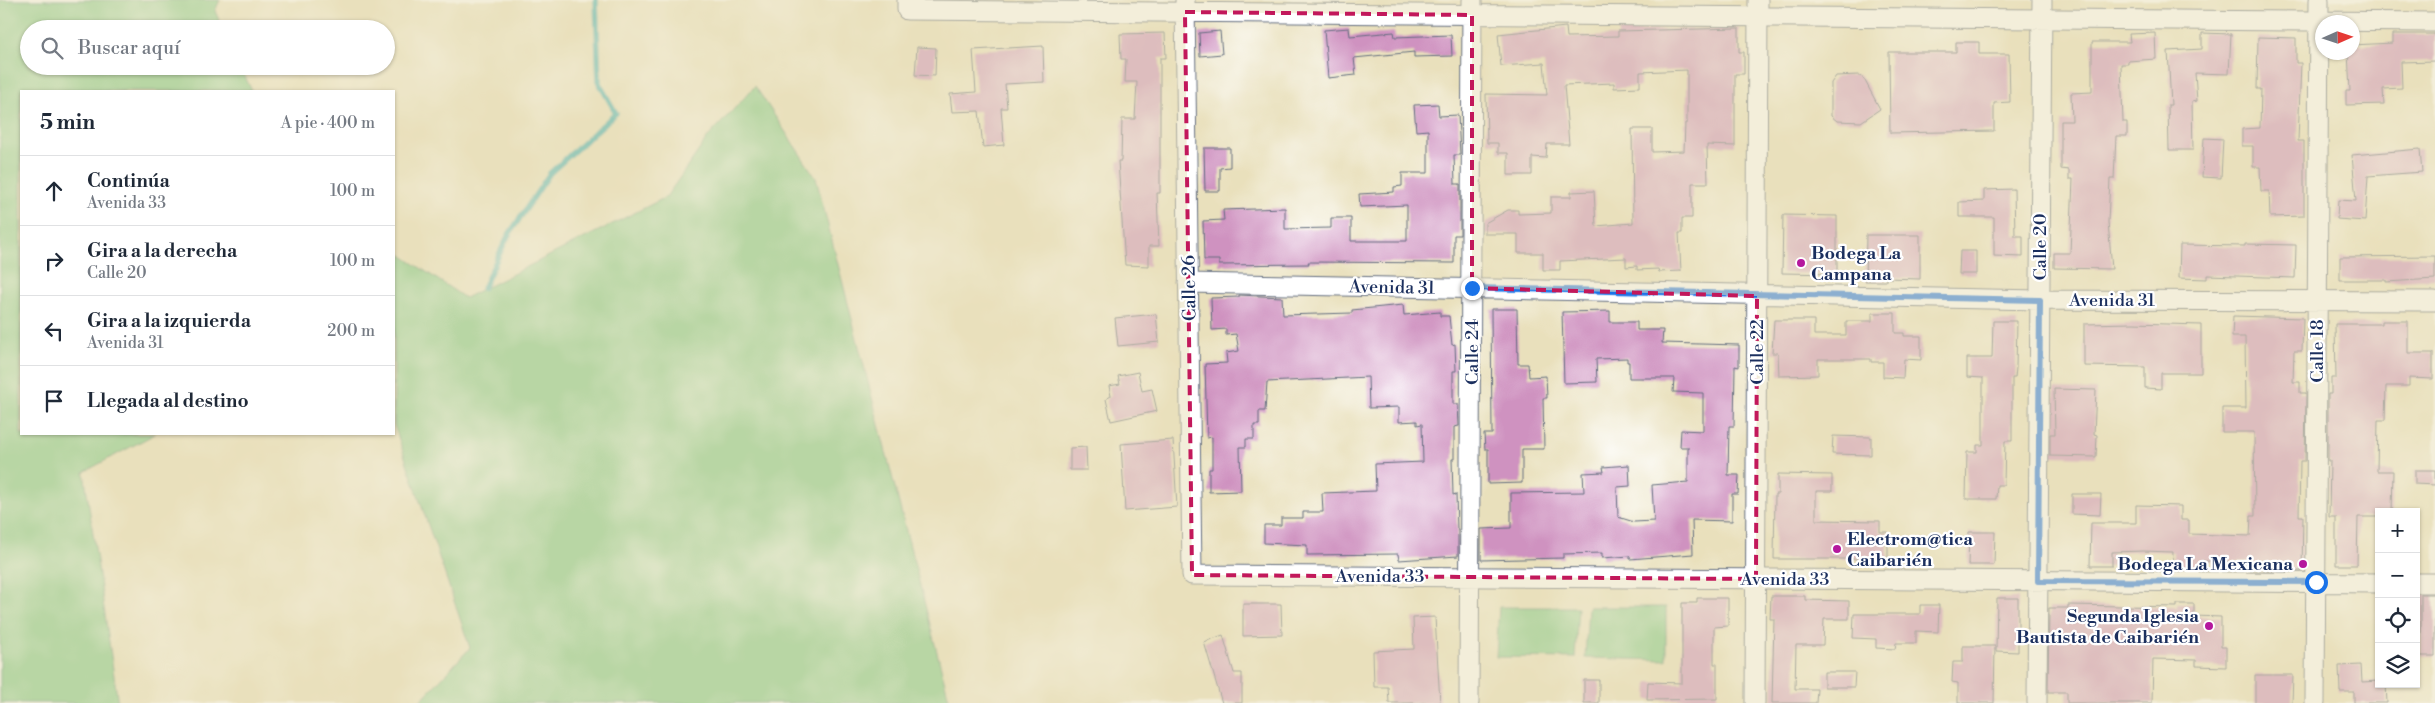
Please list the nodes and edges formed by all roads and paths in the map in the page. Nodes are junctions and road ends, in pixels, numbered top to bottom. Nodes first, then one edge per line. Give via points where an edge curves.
1 (2042, 0) edge
2 (2318, 0) edge
3 (907, 5) edge
4 (1185, 6) edge
5 (1472, 7) edge
6 (1758, 8) edge
7 (2318, 15) edge
8 (2042, 19) junction
9 (2315, 21) edge
10 (2360, 21) edge
11 (2435, 22) edge
12 (2318, 60) edge
13 (1188, 283) junction
14 (1472, 288) junction
15 (1757, 296) junction
16 (2040, 300) junction
17 (2317, 300) junction
18 (2435, 301) edge
19 (1192, 575) joint
20 (1471, 577) junction
21 (1756, 579) junction
22 (2038, 581) junction
23 (2316, 582) junction
24 (2375, 583) edge
25 (2420, 583) edge
26 (2435, 583) edge
27 (1469, 703) edge
28 (1755, 703) edge
29 (2036, 703) edge
30 (2315, 703) edge

1 - 8 street, Calle 20
2 - 7 street, Calle 18
3 - 4 street
4 - 5 street
4 - 13 street, Calle 26
5 - 6 street
5 - 14 street, Calle 24
6 - 8 street
6 - 15 street, Calle 22
8 - 9 street
8 - 16 street, Calle 20
10 - 11 street
12 - 17 street, Calle 18
13 - 14 street, Avenida 31
13 - 19 street, Calle 26
14 - 15 street, Avenida 31
14 - 20 street, Calle 24
15 - 16 street, Avenida 31
15 - 21 street, Calle 22
16 - 17 street, Avenida 31
16 - 22 street, Calle 20
17 - 18 street, Avenida 31
17 - 23 street, Calle 18
19 - 20 street, Avenida 33
20 - 21 street, Avenida 33
20 - 27 street, Calle 24
21 - 22 street, Avenida 33
21 - 28 street, Calle 22
22 - 23 street, Avenida 33
22 - 29 street, Calle 20
23 - 24 street, Avenida 33
23 - 30 street, Calle 18
25 - 26 street

